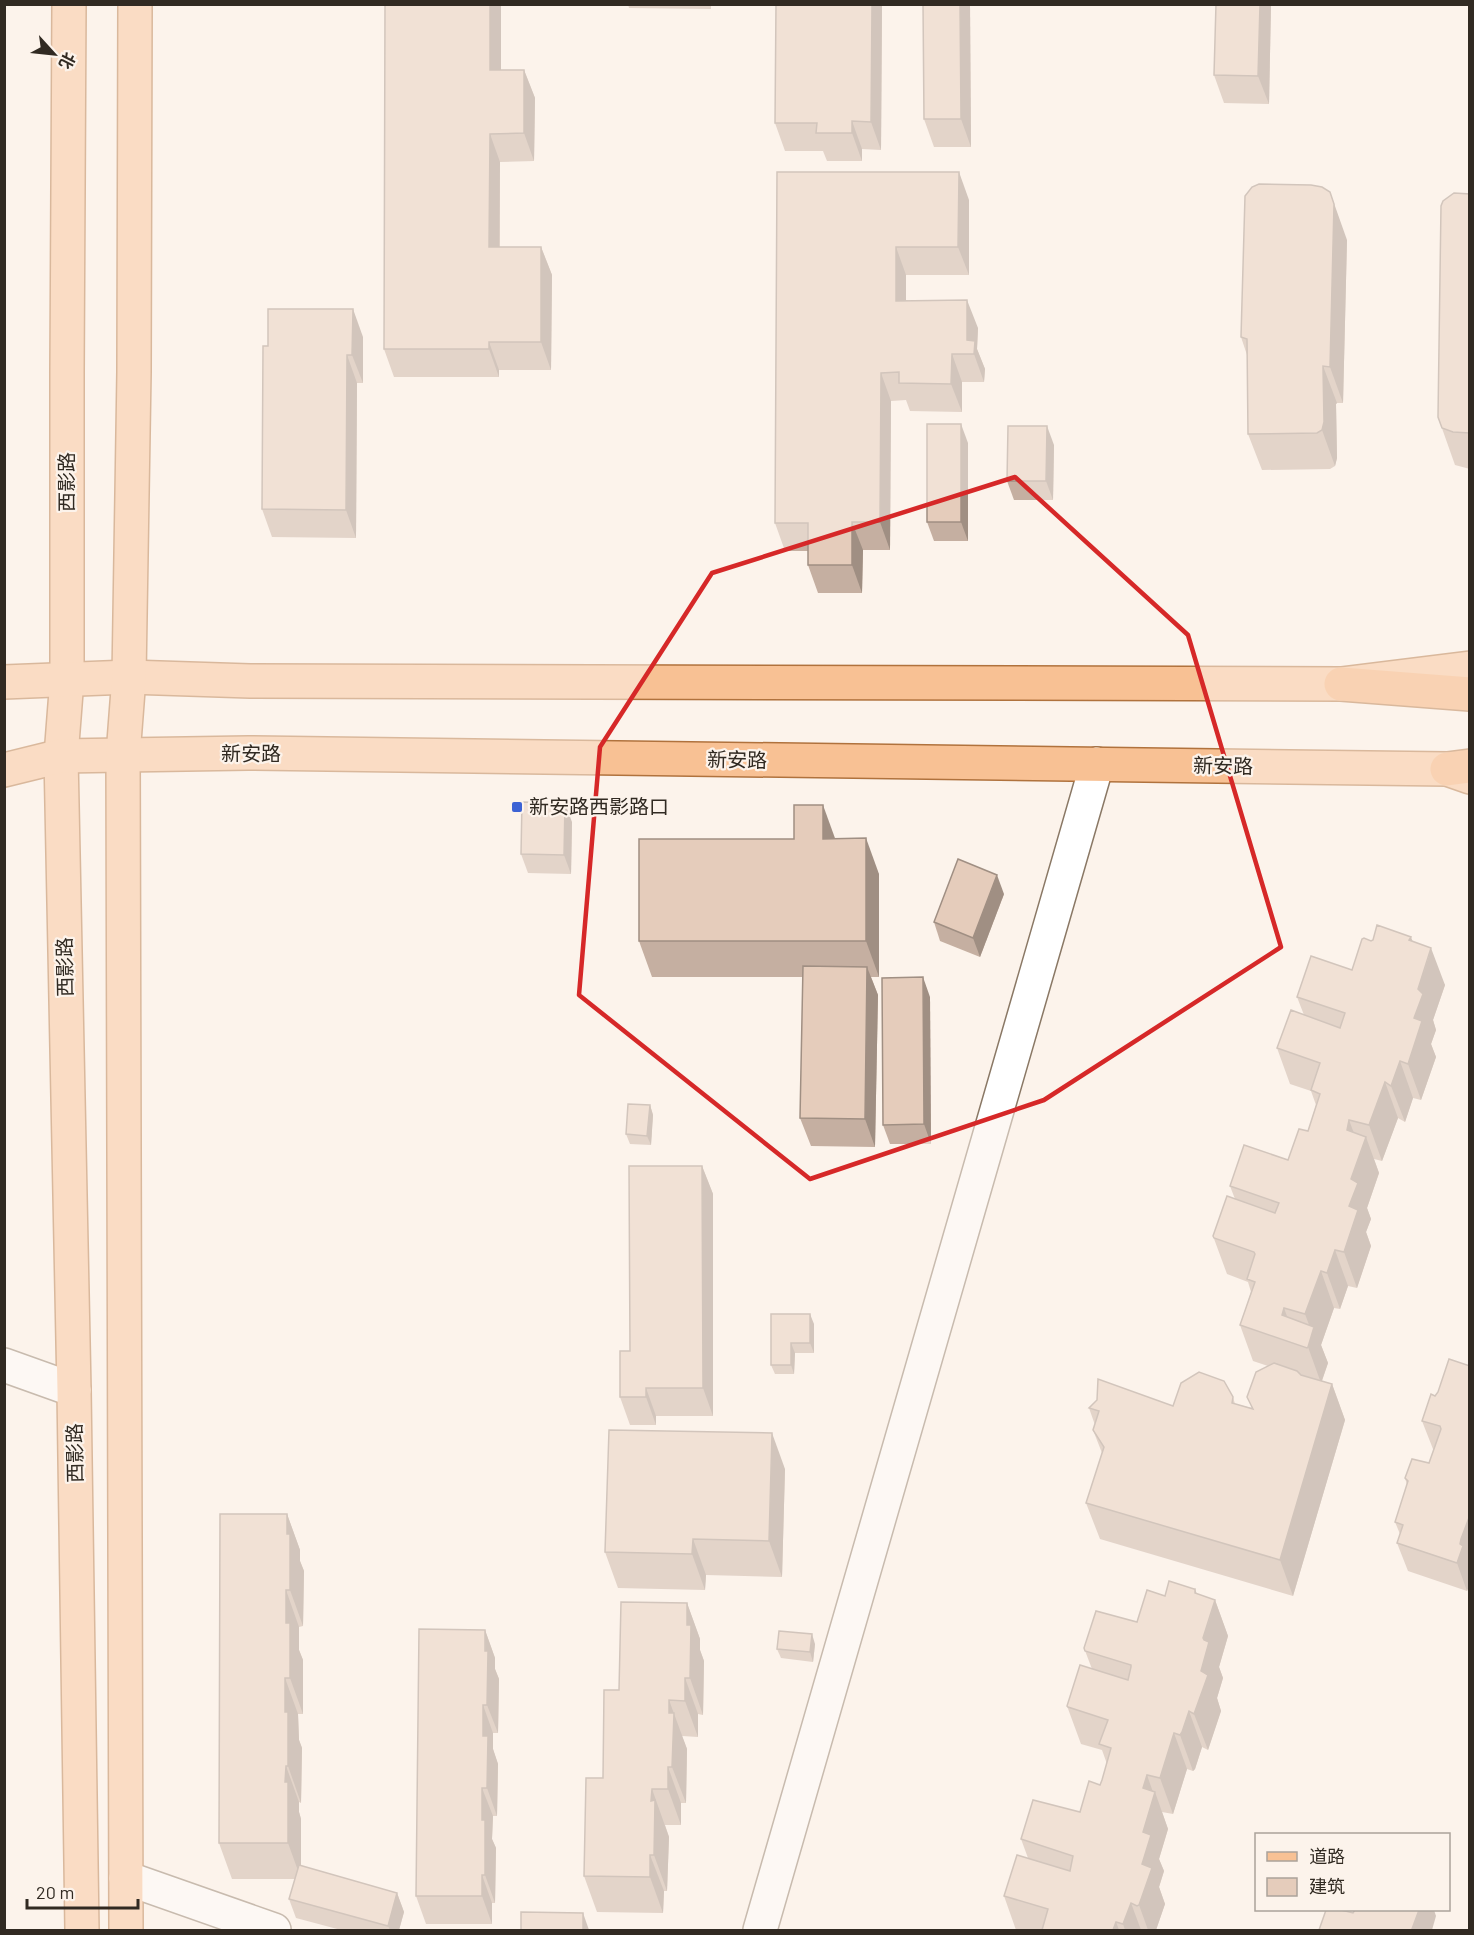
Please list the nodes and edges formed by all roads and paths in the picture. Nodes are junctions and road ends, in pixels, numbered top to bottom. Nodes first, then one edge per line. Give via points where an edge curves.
1 (69, 4) edge
2 (135, 4) edge
3 (1470, 668) edge
4 (129, 677) junction
5 (67, 679) junction
6 (4, 682) edge
7 (1341, 684) junction
8 (1470, 694) edge
9 (123, 755) junction
10 (61, 756) junction
11 (1097, 764) junction
12 (4, 771) edge
13 (1462, 771) edge
14 (4, 1365) edge
15 (74, 1390) junction
16 (126, 1878) junction
17 (82, 1930) edge
18 (126, 1930) edge
19 (274, 1930) edge
20 (760, 1930) edge

1 - 5 main road, 西影路
2 - 4 main road
3 - 7 main road
4 - 5 main road
4 - 7 main road via 262,681
4 - 9 main road
5 - 6 main road
5 - 10 main road, 西影路
7 - 8 highway
9 - 10 main road, 新安路
9 - 11 main road, 新安路 via 248,753
9 - 16 main road
10 - 12 main road, 新安路
10 - 15 main road, 西影路
11 - 13 main road, 新安路
11 - 20 street
14 - 15 street
15 - 17 main road, 西影路
16 - 18 main road
16 - 19 street

